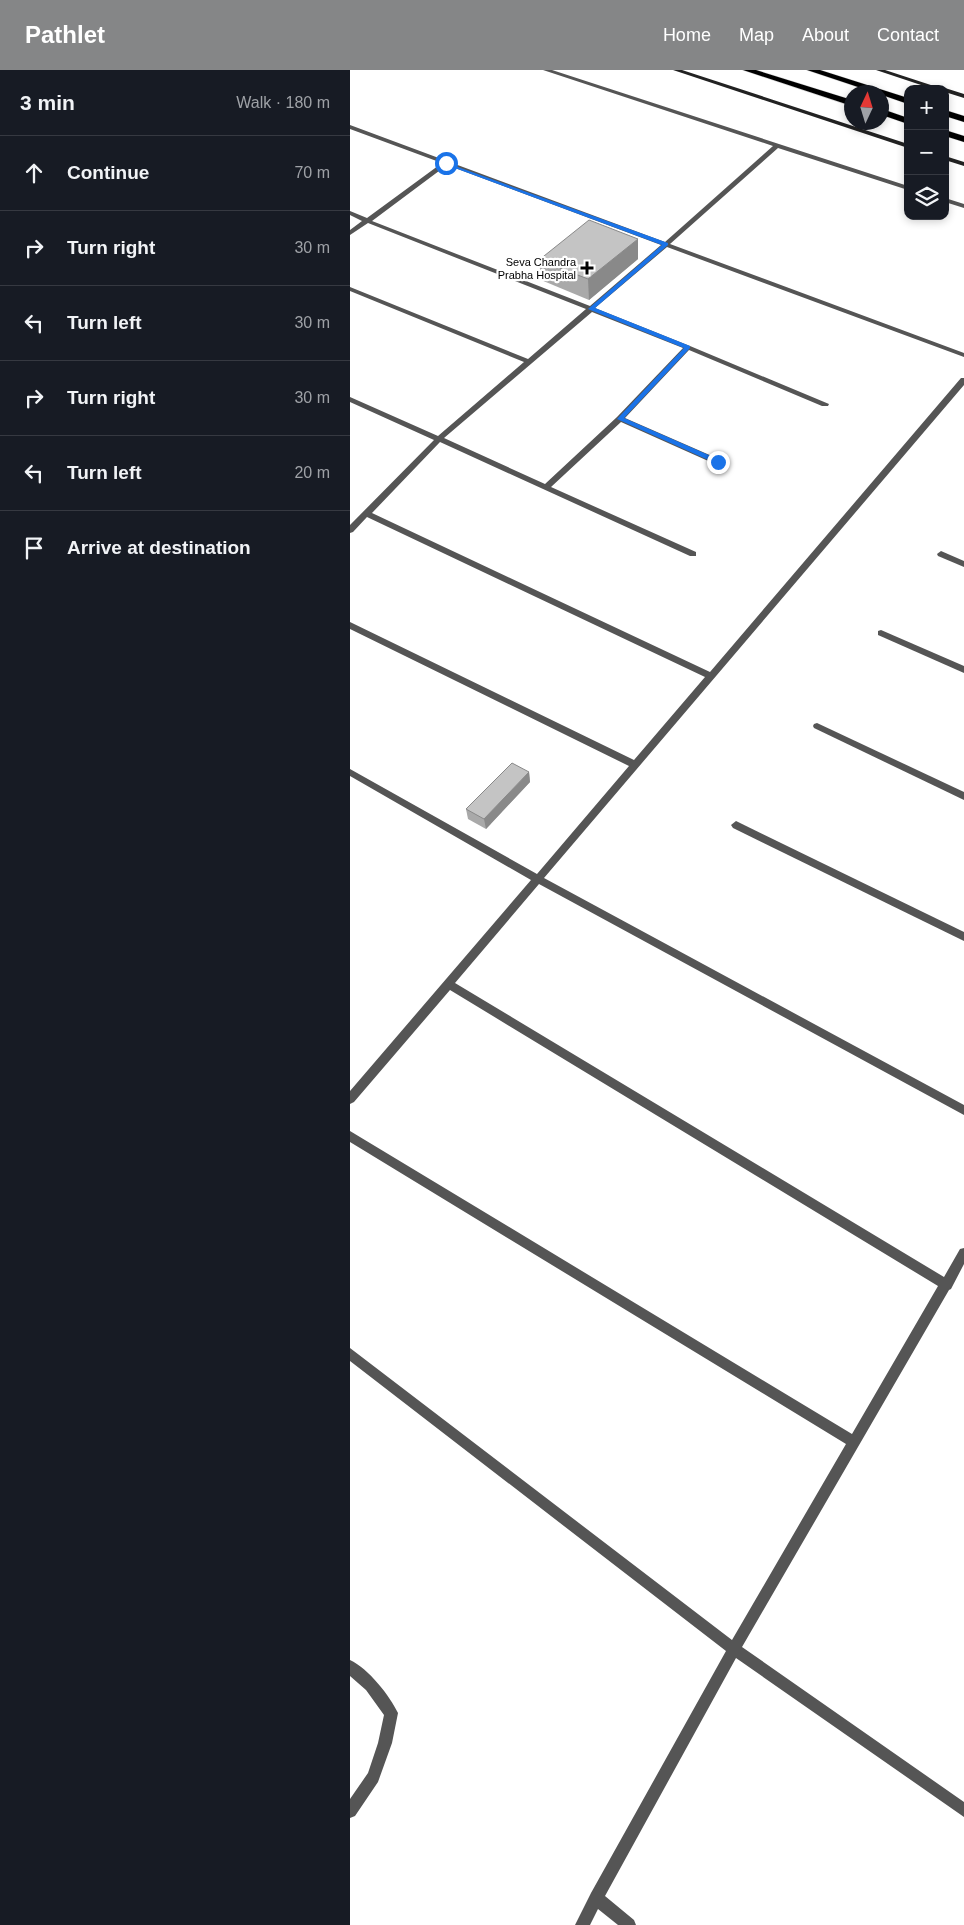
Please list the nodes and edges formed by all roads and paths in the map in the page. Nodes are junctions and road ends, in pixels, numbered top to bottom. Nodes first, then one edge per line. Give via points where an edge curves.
1 (546, 70) edge
2 (676, 70) edge
3 (747, 70) edge
4 (811, 70) edge
5 (879, 70) edge
6 (927, 85) edge
7 (949, 91) edge
8 (964, 96) edge
9 (844, 100) edge
10 (904, 100) edge
11 (889, 114) edge
12 (949, 114) edge
13 (964, 119) edge
14 (904, 120) edge
15 (350, 127) edge
16 (949, 134) edge
17 (964, 139) edge
18 (778, 145) junction
19 (904, 145) edge
20 (949, 159) edge
21 (446, 163) junction
22 (964, 164) edge
23 (904, 187) edge
24 (949, 201) edge
25 (964, 206) edge
26 (350, 213) edge
27 (367, 221) junction
28 (350, 234) edge
29 (666, 244) junction
30 (350, 289) edge
31 (591, 309) junction
32 (688, 347) junction
33 (964, 355) edge
34 (527, 362) junction
35 (964, 380) edge
36 (350, 399) edge
37 (825, 404) dead end
38 (620, 419) junction
39 (438, 439) junction
40 (718, 462) dead end
41 (546, 487) junction
42 (368, 514) junction
43 (350, 530) edge
44 (693, 554) dead end
45 (941, 554) dead end
46 (964, 564) edge
47 (350, 625) edge
48 (881, 633) dead end
49 (964, 670) edge
50 (711, 676) junction
51 (817, 726) dead end
52 (635, 765) junction
53 (350, 772) edge
54 (964, 796) edge
55 (736, 825) dead end
56 (538, 879) junction
57 (964, 938) edge
58 (449, 984) junction
59 (350, 1099) edge
60 (964, 1110) edge
61 (350, 1136) edge
62 (964, 1253) edge
63 (947, 1284) junction
64 (350, 1354) edge
65 (855, 1443) junction
66 (734, 1649) junction
67 (350, 1667) edge
68 (964, 1810) edge
69 (350, 1811) edge
70 (596, 1898) junction
71 (582, 1925) edge
72 (629, 1925) edge

1 - 18 street
2 - 19 main road
3 - 9 highway
4 - 10 highway
5 - 6 main road
7 - 8 main road
11 - 14 highway
12 - 13 highway
15 - 21 street
16 - 17 highway
18 - 23 street
18 - 29 street
20 - 22 main road
21 - 27 street
21 - 29 street
24 - 25 street
26 - 27 street
27 - 28 street
27 - 31 street
29 - 31 street
29 - 33 street
30 - 34 street
31 - 32 street
31 - 34 street
32 - 37 street
32 - 38 street
34 - 39 street
35 - 50 street
36 - 39 street
38 - 40 street
38 - 41 street
39 - 41 street
39 - 42 street
41 - 44 street
42 - 43 street
42 - 50 street
45 - 46 street
47 - 52 street
48 - 49 street
50 - 52 street
51 - 54 street
52 - 56 street
53 - 56 street
55 - 57 street
56 - 58 street
56 - 60 street
58 - 59 street
58 - 63 street
61 - 65 street
62 - 63 street
63 - 65 street
64 - 66 street
65 - 66 street
66 - 68 street
66 - 70 street
67 - 69 street via 372,1685 391,1713 373,1777
70 - 71 street
70 - 72 street

